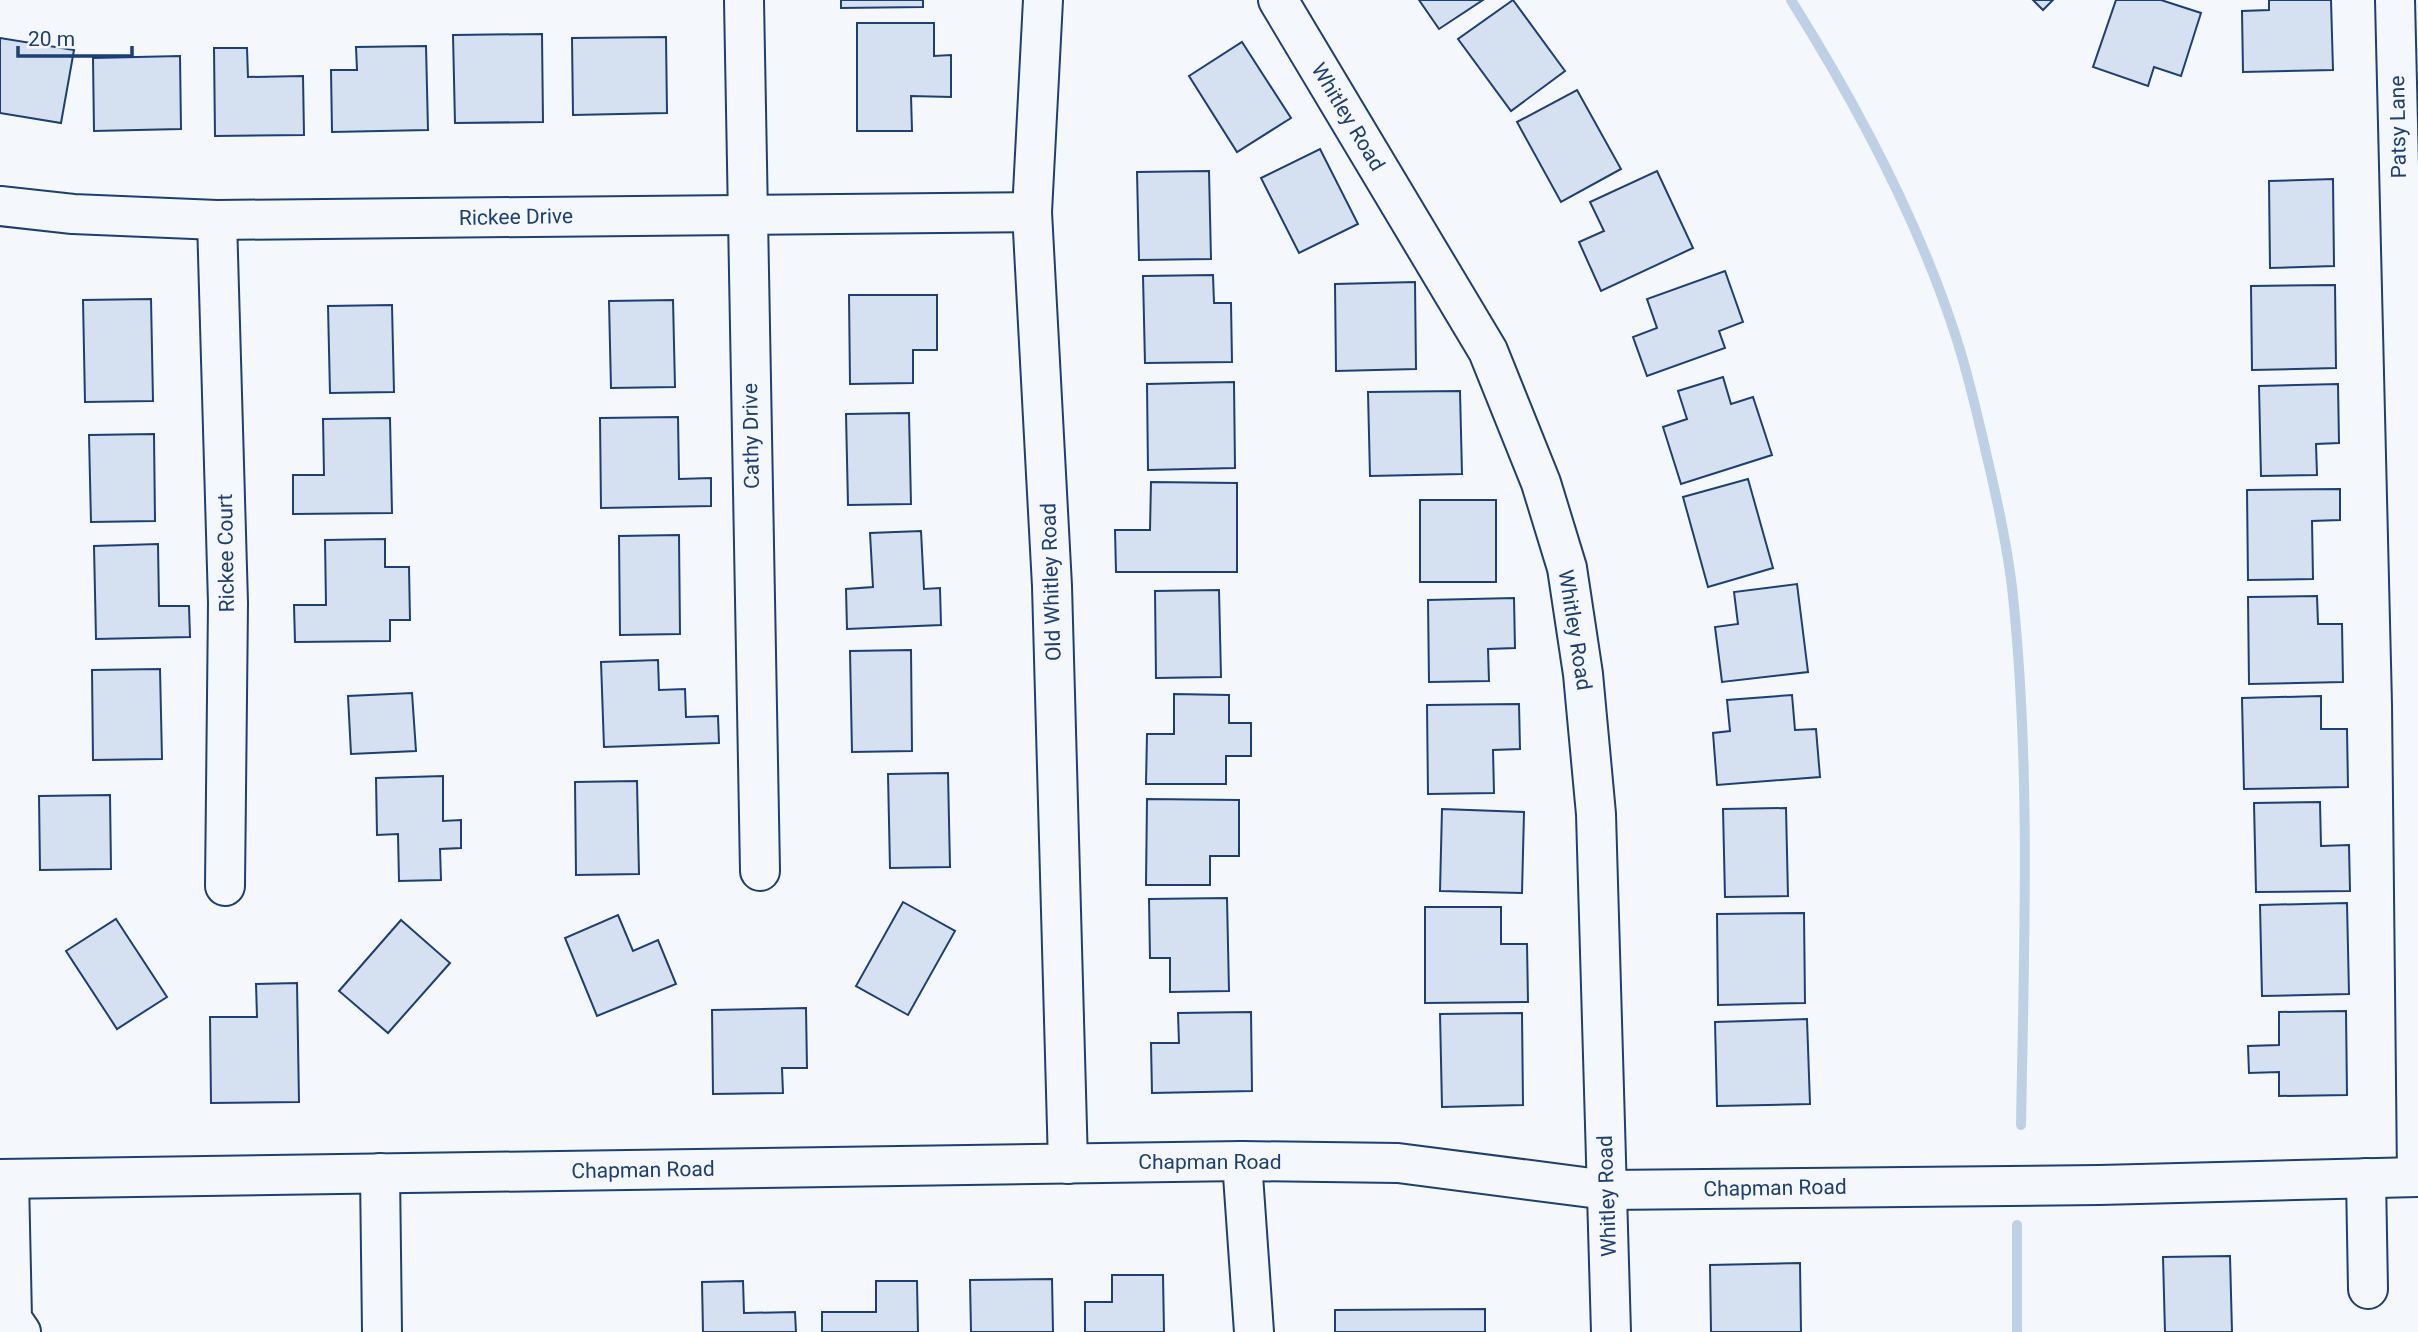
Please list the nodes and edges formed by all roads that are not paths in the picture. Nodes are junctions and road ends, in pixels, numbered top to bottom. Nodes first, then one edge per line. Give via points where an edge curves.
1 (744, 0) edge
2 (1043, 0) edge
3 (1278, 0) edge
4 (2395, 0) edge
5 (0, 206) edge
6 (1032, 212) junction
7 (746, 215) junction
8 (218, 219) junction
9 (760, 871) dead end
10 (225, 886) dead end
11 (1242, 1161) junction
12 (1068, 1164) junction
13 (380, 1173) junction
14 (2417, 1177) edge
15 (2366, 1178) junction
16 (4, 1179) edge
17 (1606, 1190) junction
18 (2368, 1289) dead end
19 (20, 1332) edge
20 (382, 1332) edge
21 (1254, 1332) edge
22 (1611, 1332) edge

1 - 7 street, Cathy Drive
2 - 6 street, Old Whitley Road
3 - 17 street, Whitley Road via 1488,351 1541,483 1567,568 1596,814
4 - 14 street, Patsy Lane via 2412,704
5 - 8 street, Rickee Drive via 73,215
6 - 7 street, Rickee Drive
6 - 12 street, Old Whitley Road via 1052,586
7 - 8 street, Rickee Drive
7 - 9 street, Cathy Drive
8 - 10 street, Rickee Court via 228,603
11 - 12 street, Chapman Road
11 - 17 street, Chapman Road via 1398,1163
11 - 21 street
12 - 13 street, Chapman Road
13 - 16 street, Chapman Road
13 - 20 street
14 - 15 street, Chapman Road
15 - 17 street, Chapman Road
15 - 18 street
16 - 19 street via 12,1319
17 - 22 street, Whitley Road

